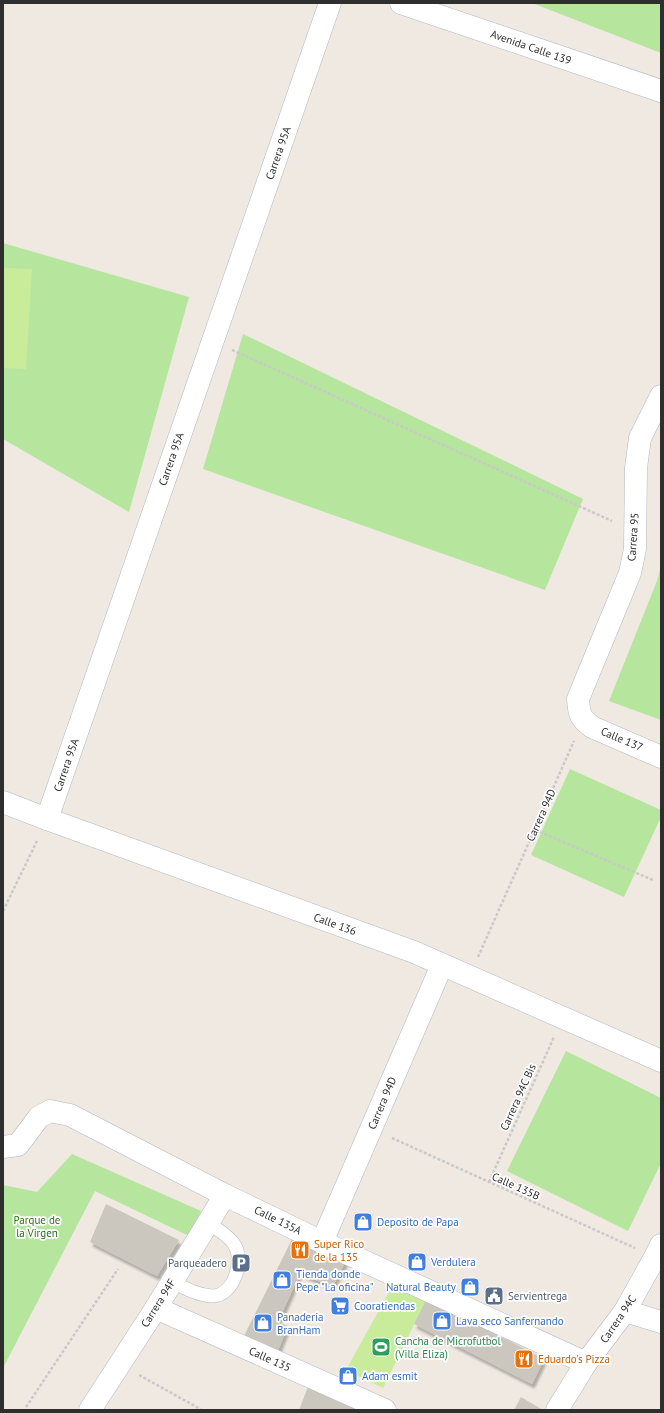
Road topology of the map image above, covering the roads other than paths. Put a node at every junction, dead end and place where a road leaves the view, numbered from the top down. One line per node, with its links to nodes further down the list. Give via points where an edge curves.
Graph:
1 (330, 3): 8 (street, Carrera 95A)
2 (401, 3): 3 (street, Avenida Calle 139)
3 (661, 91)
4 (661, 396): 5 (street, Carrera 95, via 640,438 636,468 635,549 630,573 578,699 579,712)
5 (583, 720): 6 (street, Calle 137, via 592,727)
6 (661, 757)
7 (3, 802): 8 (street, Calle 136)
8 (47, 819): 9 (street, Calle 136)
9 (442, 964): 10 (street, Calle 136); 14 (street, Carrera 94D)
10 (661, 1061)
11 (3, 1147): 12 (street, Calle 135A, via 18,1145 39,1117 50,1111 70,1115)
12 (225, 1194): 13 (street, Carrera 94F); 14 (street, Calle 135A)
13 (208, 1223): 16 (street, Carrera 94F); 16 (lane, via 234,1245 239,1259 236,1277 227,1290 214,1296 193,1293)
14 (322, 1242): 20 (street, Calle 135A)
15 (658, 1251): 18 (street, Carrera 94C)
16 (172, 1281): 17 (street, Carrera 94F)
17 (156, 1308): 21 (street, Carrera 94F); 22 (street, Calle 135)
18 (625, 1311): 19 (street); 20 (street, Carrera 94C)
19 (661, 1322)
20 (586, 1363): 23 (street, Carrera 94C)
21 (90, 1410)
22 (385, 1410)
23 (557, 1410)

